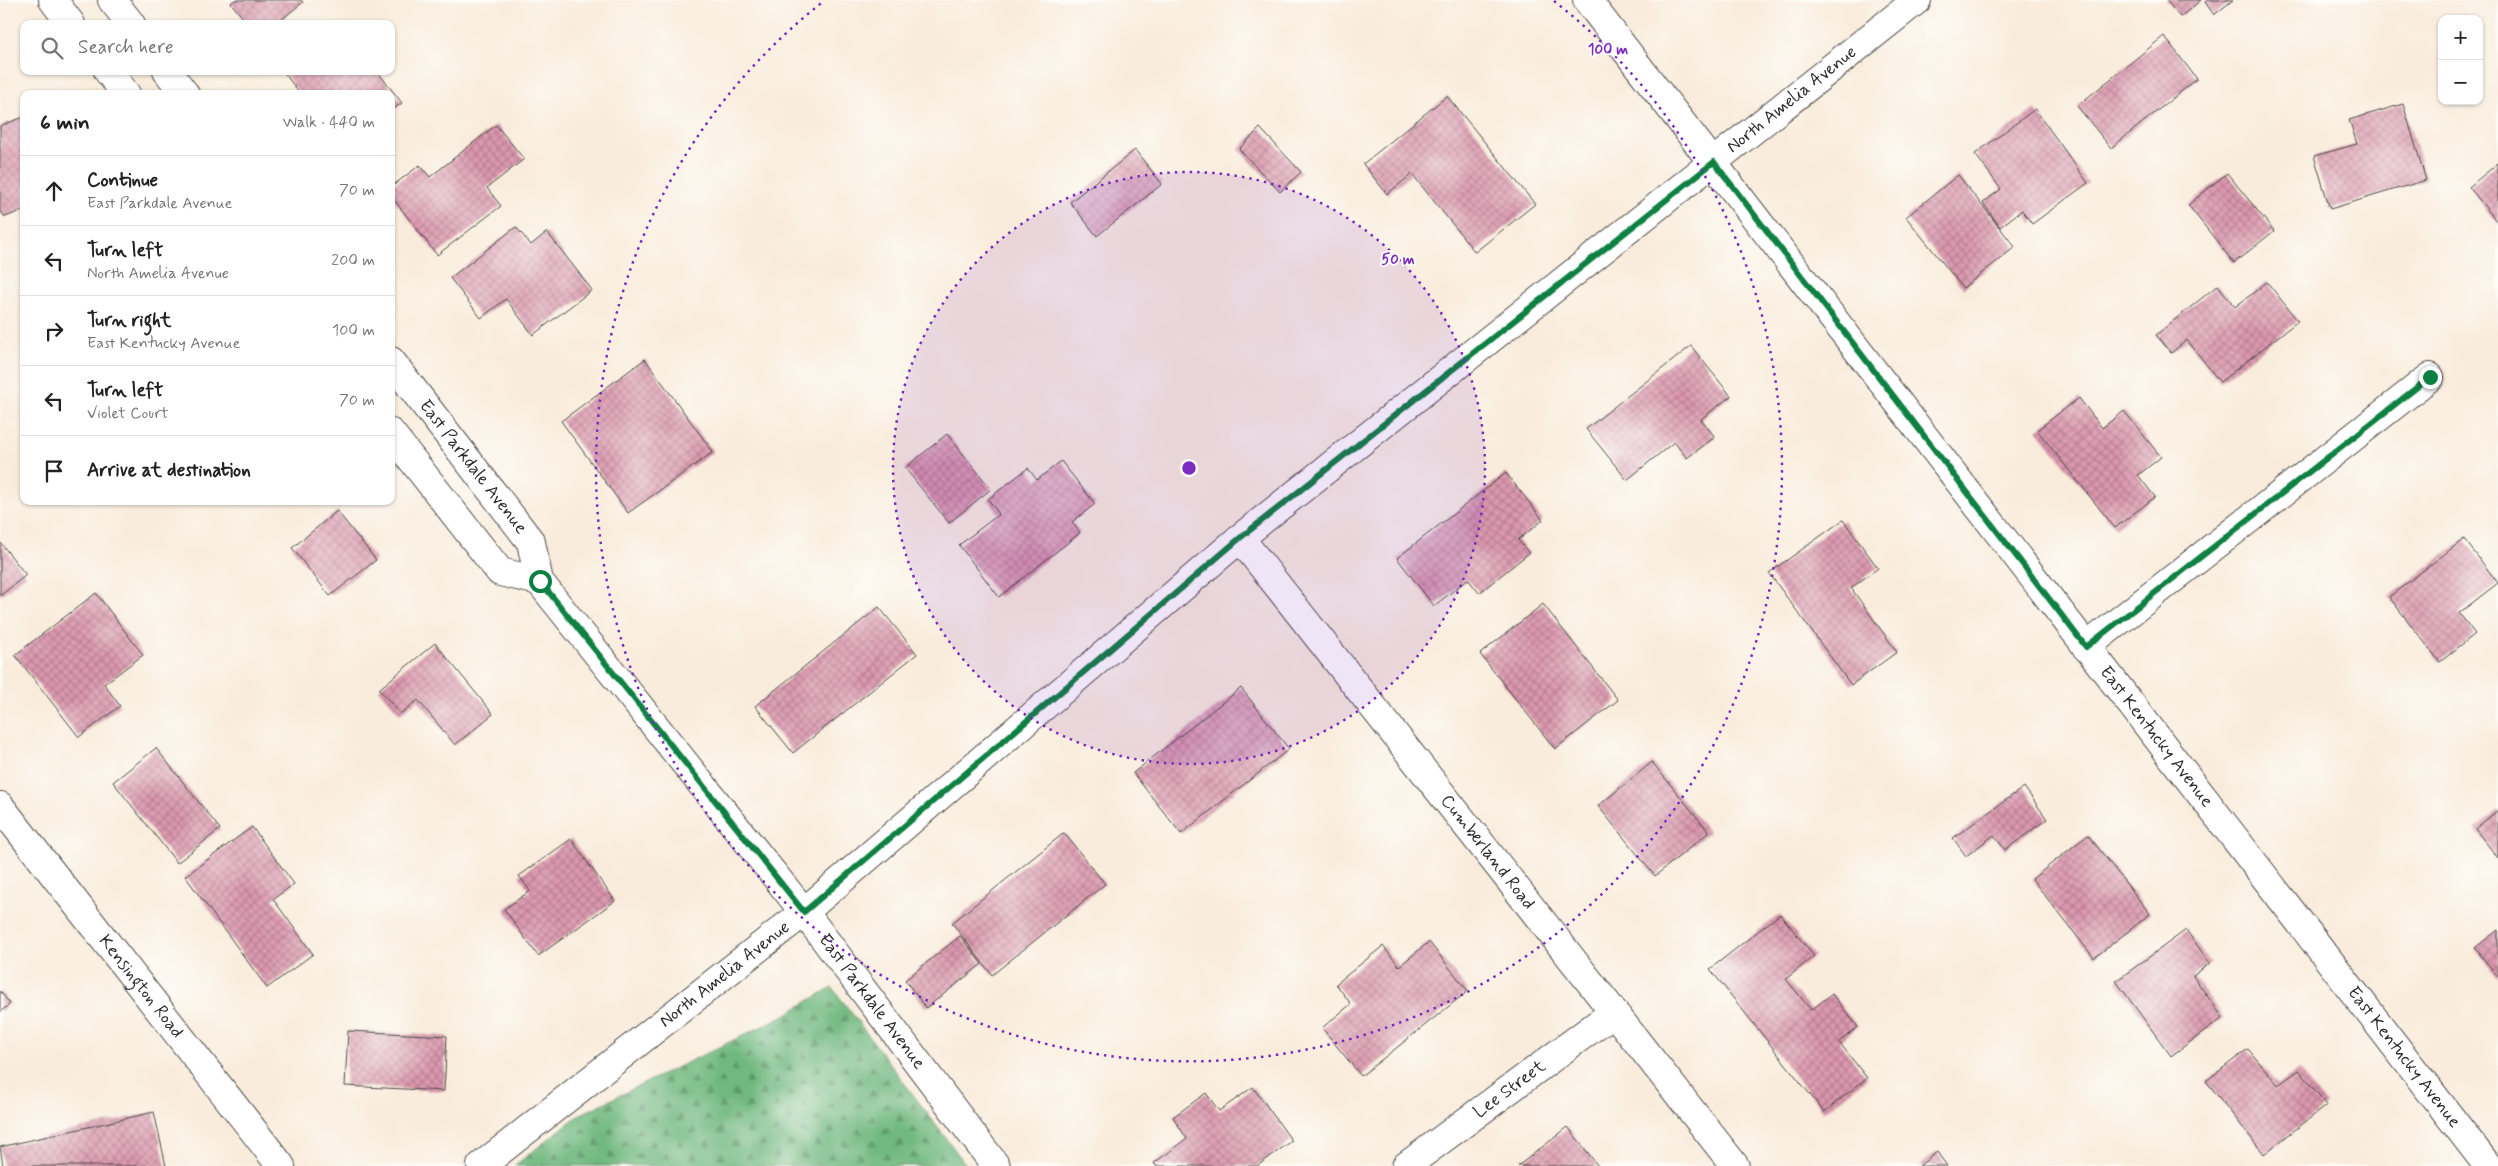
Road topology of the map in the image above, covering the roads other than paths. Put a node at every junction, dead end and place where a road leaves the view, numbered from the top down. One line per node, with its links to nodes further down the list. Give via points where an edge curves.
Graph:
1 (53, 0): 5 (street)
2 (112, 0): 6 (street)
3 (1587, 0): 11 (street, East Kentucky Avenue)
4 (1917, 0): 11 (street, North Amelia Avenue)
5 (68, 20)
6 (128, 20)
7 (111, 75): 9 (street)
8 (170, 75): 10 (street)
9 (123, 90)
10 (182, 90)
11 (1714, 162): 15 (street, North Amelia Avenue); 17 (street, East Kentucky Avenue)
12 (395, 366): 16 (street, East Parkdale Avenue, via 531,542)
13 (2430, 377): 17 (street)
14 (395, 438): 16 (street, via 500,572)
15 (1240, 538): 19 (street, North Amelia Avenue); 20 (street, Cumberland Road)
16 (540, 581): 19 (street, East Parkdale Avenue)
17 (2086, 647): 26 (street, East Kentucky Avenue)
18 (0, 806): 21 (street, Kensington Road)
19 (804, 912): 22 (street, North Amelia Avenue); 23 (street, East Parkdale Avenue)
20 (1614, 1012): 24 (street, Lee Street); 25 (street, Cumberland Road)
21 (281, 1166)
22 (481, 1166)
23 (996, 1166)
24 (1406, 1166)
25 (1735, 1166)
26 (2488, 1166)

